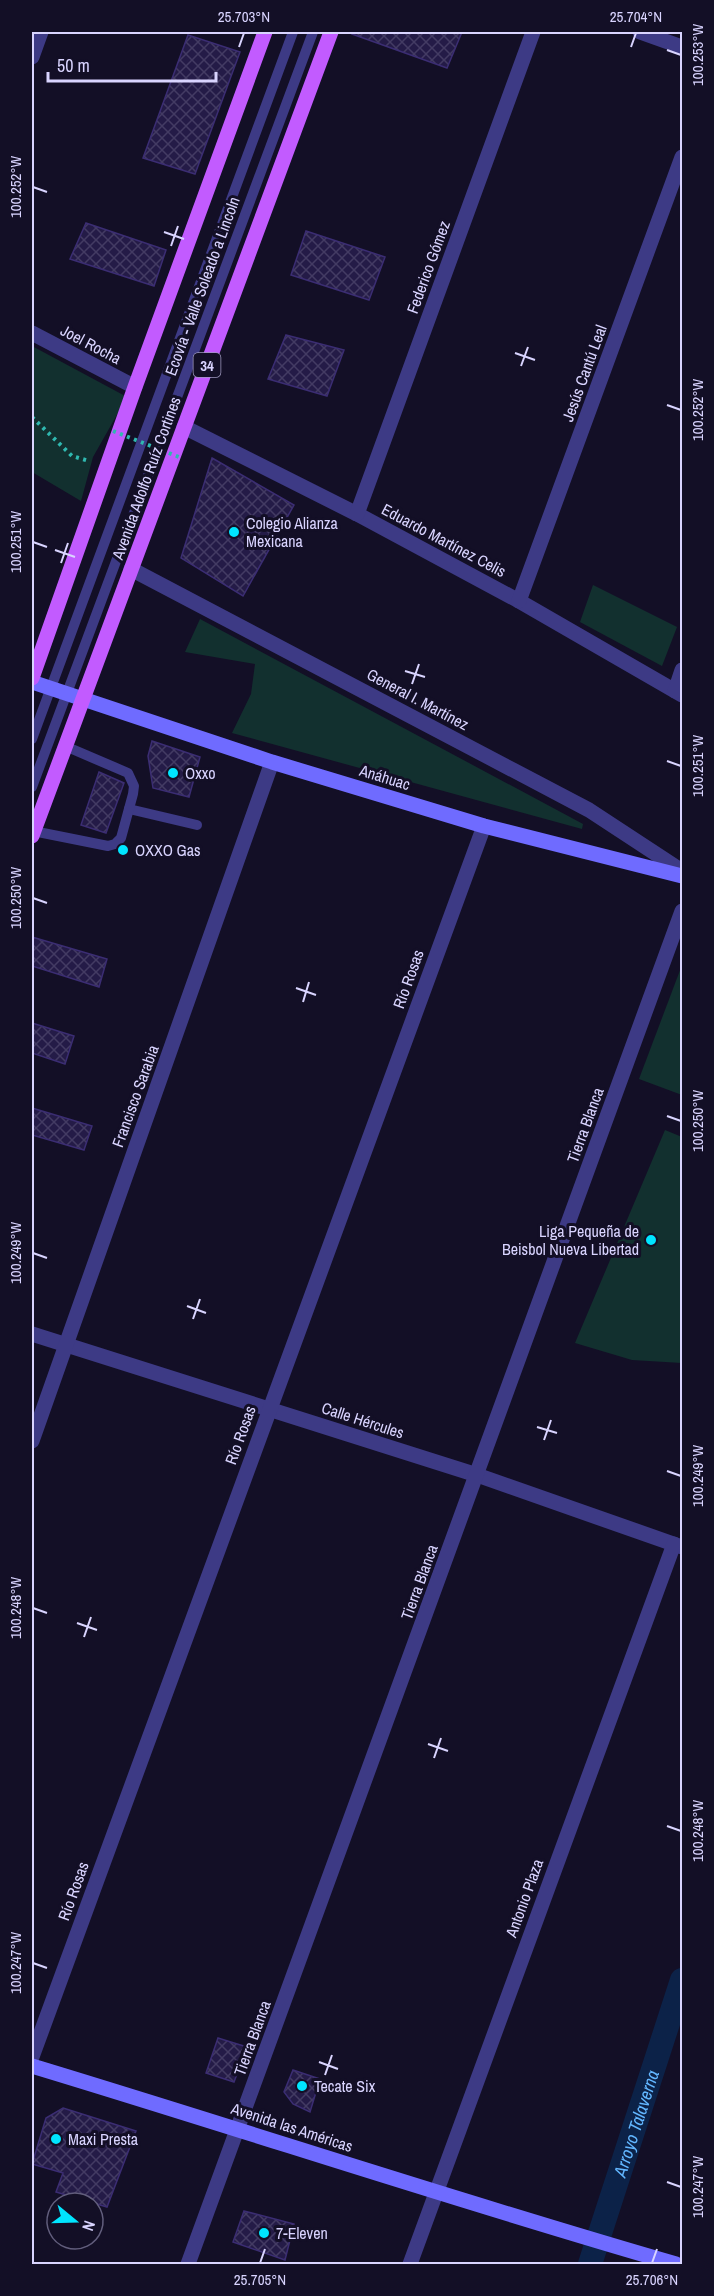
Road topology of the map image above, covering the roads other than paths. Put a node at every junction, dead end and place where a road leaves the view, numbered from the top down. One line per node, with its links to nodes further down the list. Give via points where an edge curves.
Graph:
1 (41, 32): 9 (street)
2 (265, 32): 12 (main road)
3 (293, 32): 19 (lane)
4 (313, 32): 20 (lane, Ecovía - Valle Soleado a Lincoln)
5 (332, 32): 13 (main road, Avenida Adolfo Ruíz Cortines / 34)
6 (533, 32): 14 (street, Federico Gómez)
7 (640, 32): 8 (street)
8 (682, 47)
9 (32, 57)
10 (682, 157): 16 (street, Jesús Cantú Leal)
11 (32, 333): 12 (street, Joel Rocha)
12 (135, 387): 18 (main road)
13 (184, 427): 14 (street, Eduardo Martínez Celis); 15 (main road, Avenida Adolfo Ruíz Cortines / 34)
14 (357, 514): 16 (street, Eduardo Martínez Celis)
15 (131, 569): 22 (main road, Avenida Adolfo Ruíz Cortines / 34); 31 (street, General I. Martínez, via 589,810)
16 (519, 601): 21 (street, Eduardo Martínez Celis)
17 (682, 670): 21 (street)
18 (32, 680): 19 (street, Anáhuac)
19 (50, 687): 20 (street, Anáhuac); 23 (lane)
20 (66, 692): 22 (street, Anáhuac); 26 (lane, Ecovía - Valle Soleado a Lincoln)
21 (679, 693)
22 (82, 698): 24 (main road, Avenida Adolfo Ruíz Cortines / 34); 25 (street, Anáhuac)
23 (32, 739)
24 (65, 746): 27 (lane, via 128,773 134,786); 30 (main road, Avenida Adolfo Ruíz Cortines / 34)
25 (273, 762): 29 (street, Anáhuac); 35 (street, Francisco Sarabia)
26 (32, 787)
27 (129, 808): 28 (lane); 30 (lane, via 121,838 108,846)
28 (196, 825)
29 (484, 826): 32 (street, Anáhuac); 36 (street, Río Rosas)
30 (32, 834)
31 (682, 871)
32 (682, 876)
33 (682, 911): 38 (street, Tierra Blanca)
34 (32, 1334): 35 (street, Calle Hércules)
35 (66, 1345): 36 (street, Calle Hércules); 37 (street, Francisco Sarabia)
36 (268, 1409): 38 (street, Calle Hércules); 40 (street, Río Rosas)
37 (32, 1441)
38 (477, 1475): 39 (street, Calle Hércules); 42 (street, Tierra Blanca)
39 (678, 1546): 43 (street, Antonio Plaza)
40 (32, 2057)
41 (32, 2066): 42 (street, Avenida las Américas)
42 (238, 2128): 43 (street, Avenida las Américas); 44 (street, Tierra Blanca)
43 (435, 2192): 45 (street, Antonio Plaza); 46 (street, Avenida las Américas)
44 (188, 2265)
45 (410, 2265)
46 (676, 2265)

